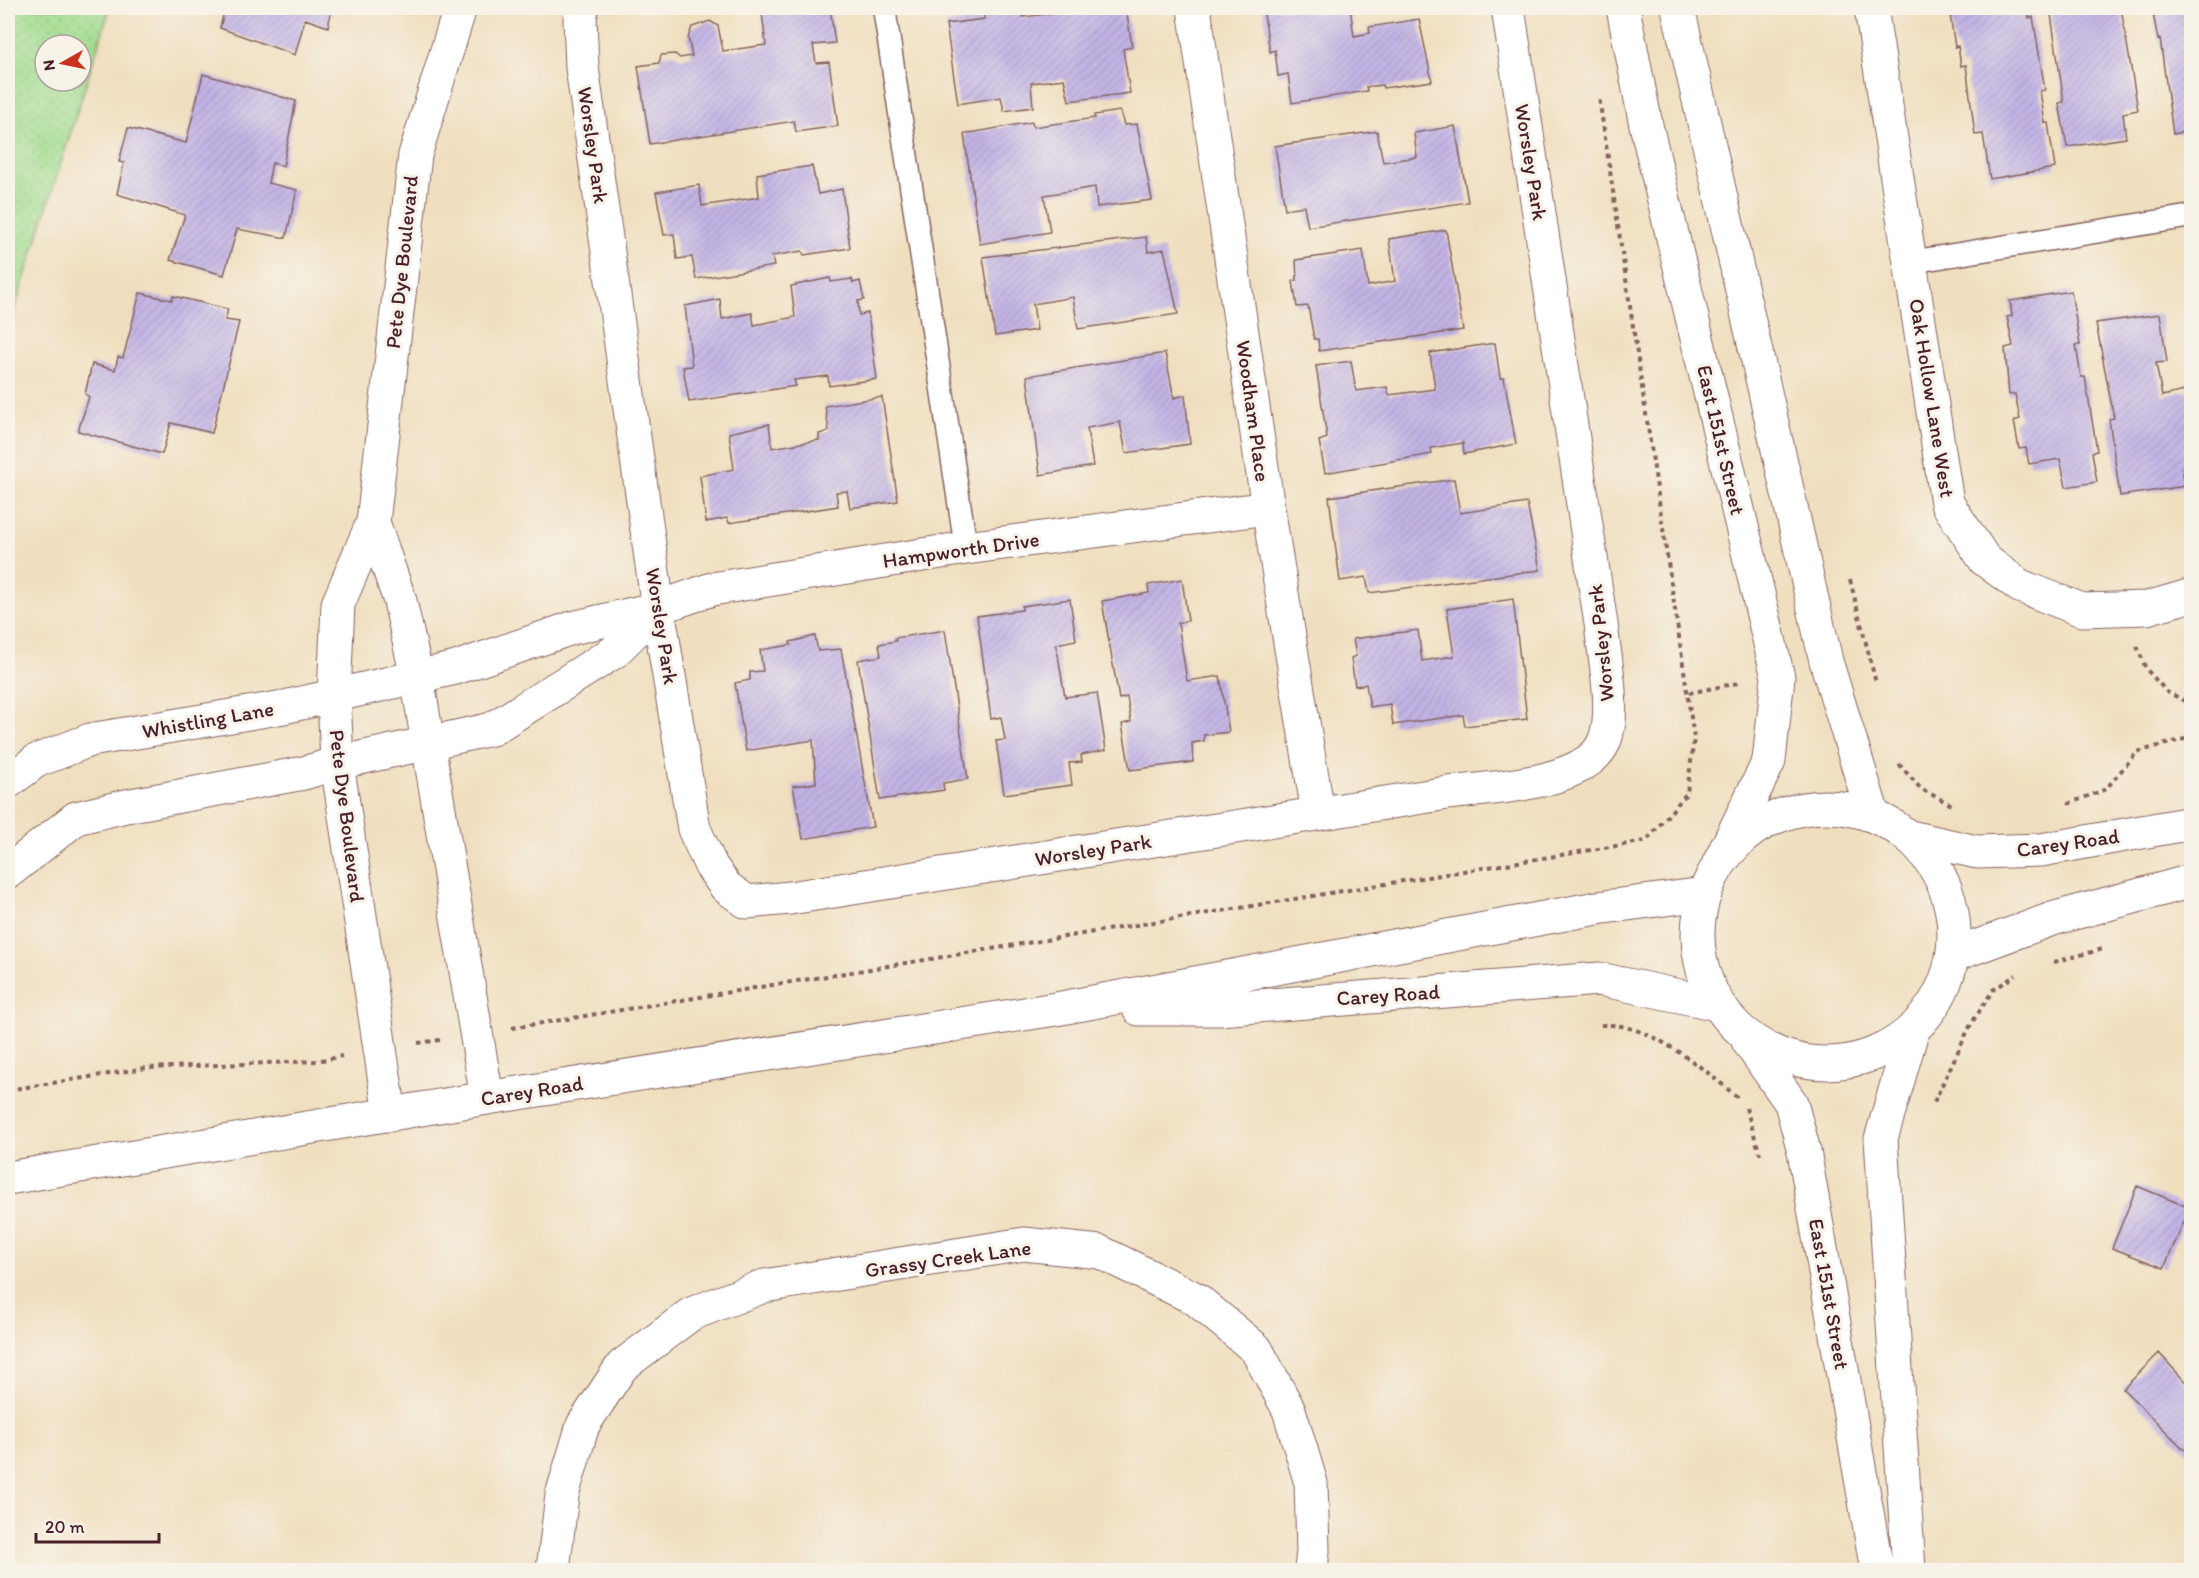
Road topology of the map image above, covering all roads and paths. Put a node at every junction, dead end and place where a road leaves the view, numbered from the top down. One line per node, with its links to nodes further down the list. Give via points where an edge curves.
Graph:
1 (460, 8): 13 (street, Pete Dye Boulevard, via 415,155)
2 (582, 8): 16 (street, Worsley Park, via 582,67)
3 (884, 8): 14 (lane)
4 (1194, 8): 12 (street, Woodham Place)
5 (1508, 8): 32 (street, Worsley Park, via 1601,624 1609,701 1604,743 1579,768 1544,780)
6 (1623, 8): 36 (street, East 151st Street, via 1646,125 1778,677 1769,760)
7 (1677, 8): 33 (street, via 1826,661)
8 (1871, 8): 11 (street, Oak Hollow Lane West)
9 (1598, 90): 22 (path)
10 (2192, 216): 11 (lane)
11 (1910, 262): 17 (street, Oak Hollow Lane West, via 1947,503 1985,560 2020,586 2082,610)
12 (1268, 508): 14 (street, Hampworth Drive); 32 (street, Woodham Place)
13 (373, 522): 19 (street, Pete Dye Boulevard, via 400,601); 23 (street, Pete Dye Boulevard, via 338,604)
14 (966, 548): 16 (street, Hampworth Drive, via 712,589)
15 (2192, 595): 17 (street, Oak Hollow Lane West)
16 (658, 608): 19 (street, Hampworth Drive, via 572,628 456,668); 26 (street, Hampworth Drive, via 614,652 492,729); 32 (street, Worsley Park, via 694,829 726,887 747,902)
17 (2129, 609): 24 (path, via 2146,669 2167,692)
18 (1869, 654): 21 (path)
19 (417, 676): 23 (street, Whistling Lane); 26 (street, Pete Dye Boulevard)
20 (1740, 683): 22 (path)
21 (1876, 685)
22 (1689, 693): 49 (path, via 1694,738 1687,793 1646,841)
23 (334, 695): 28 (street, Pete Dye Boulevard); 29 (street, Whistling Lane, via 90,740 36,761)
24 (2192, 704)
25 (2192, 737): 30 (path, via 2137,752 2106,789)
26 (428, 744): 28 (street, Hampworth Drive); 49 (street, Pete Dye Boulevard)
27 (1894, 759): 31 (path, via 1921,789)
28 (337, 763): 37 (street, via 76,818); 50 (street, Pete Dye Boulevard)
29 (8, 783)
30 (2061, 806)
31 (1959, 808)
32 (1318, 813)
33 (1873, 815): 35 (street); 36 (street, via 1830,806 1787,812 1748,833)
34 (2192, 823): 35 (street, Carey Road, via 2040,850 1977,852)
35 (1910, 837): 41 (street, via 1938,871 1953,912)
36 (1718, 865): 39 (street, East 151st Street)
37 (8, 872)
38 (2192, 882): 41 (street, via 2052,920)
39 (1704, 894): 44 (street, East 151st Street, via 1697,931 1702,970); 45 (street, Carey Road, via 1597,908)
40 (2103, 949): 42 (path)
41 (1954, 955): 47 (street, via 1940,998)
42 (2048, 963)
43 (2025, 969): 53 (path, via 1993,990 1971,1024)
44 (1717, 1004): 45 (street, Carey Road, via 1599,979 1219,1009); 48 (street, East 151st Street)
45 (1056, 1010): 52 (street, Carey Road)
46 (1601, 1024): 55 (path, via 1629,1028 1652,1037 1717,1079 1745,1105)
47 (1912, 1032): 48 (street, via 1881,1053 1845,1063 1809,1064 1773,1053); 60 (street, via 1881,1139)
48 (1742, 1033): 59 (street, East 151st Street, via 1791,1103 1804,1151)
49 (478, 1035): 50 (path); 52 (street, Pete Dye Boulevard)
50 (379, 1049): 51 (path, via 317,1061 146,1068); 54 (street, Pete Dye Boulevard)
51 (8, 1090)
52 (487, 1098): 54 (street, Carey Road)
53 (1930, 1109)
54 (390, 1115): 56 (street, Carey Road)
55 (1760, 1154)
56 (8, 1178)
57 (554, 1570): 58 (street, Grassy Creek Lane, via 562,1495 583,1425 622,1366 691,1314 764,1286 1024,1244 1100,1252 1196,1299 1256,1349 1289,1410 1311,1483)
58 (1311, 1570)
59 (1877, 1570)
60 (1909, 1570)

